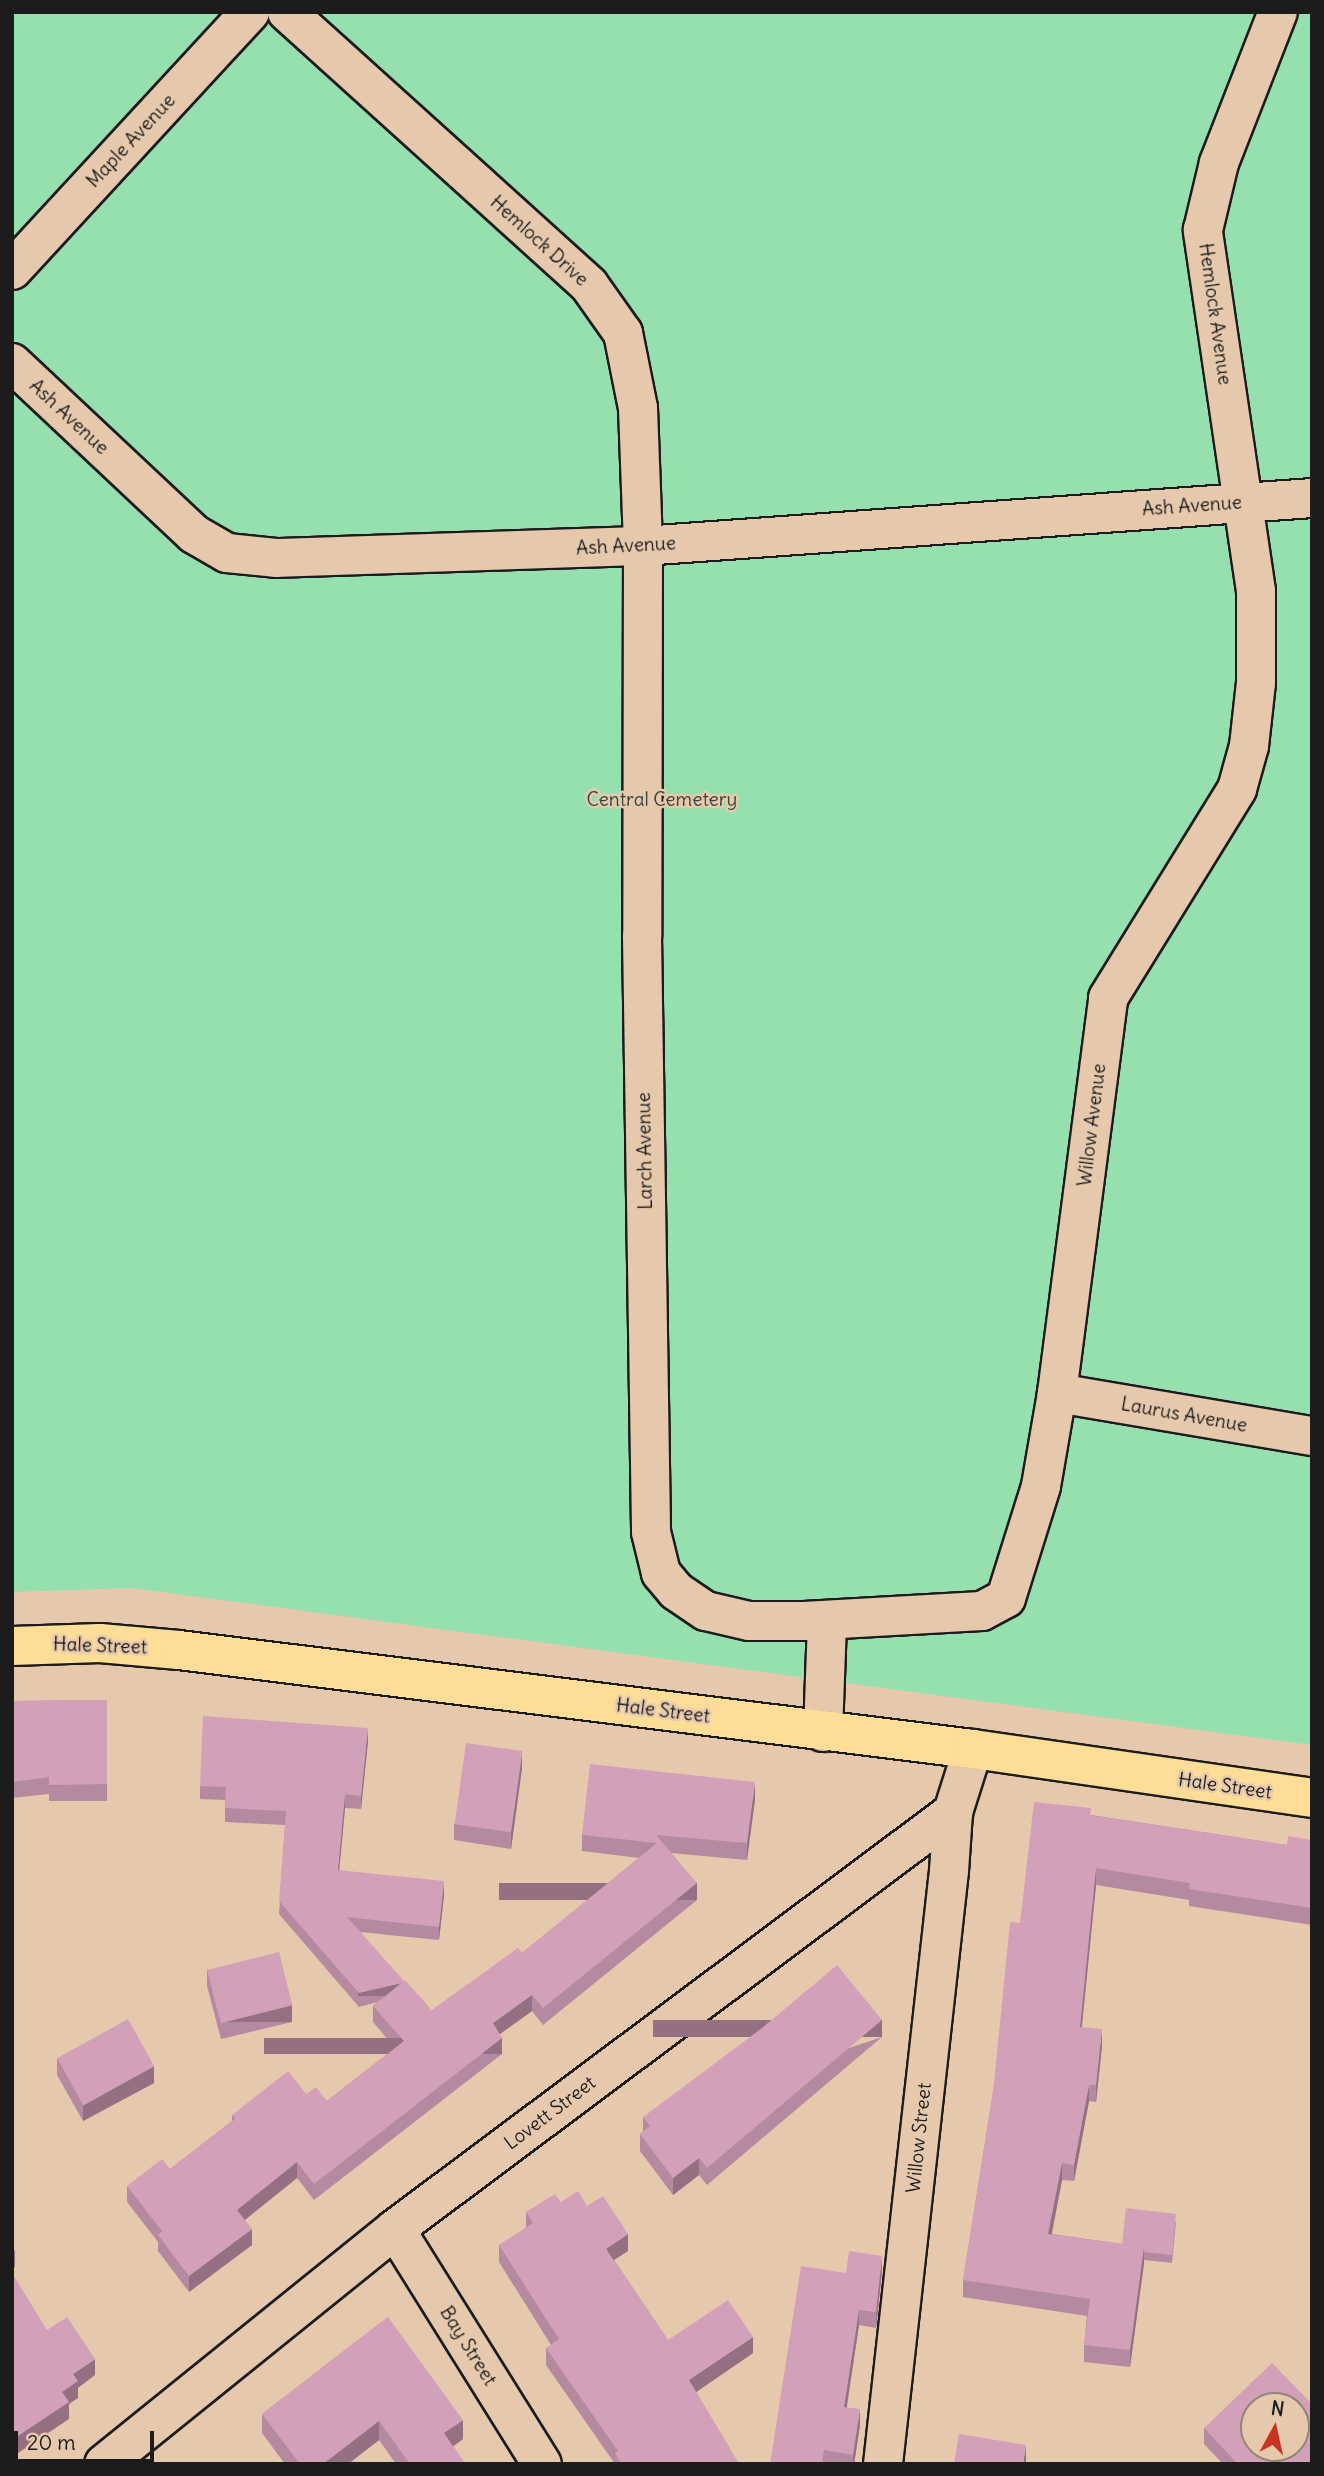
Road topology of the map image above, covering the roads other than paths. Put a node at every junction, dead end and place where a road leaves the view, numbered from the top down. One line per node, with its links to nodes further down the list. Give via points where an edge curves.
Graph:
1 (250, 12): 4 (street, Maple Avenue)
2 (287, 12): 8 (street, Hemlock Drive, via 589,285 611,311 623,333 638,408)
3 (1278, 12): 7 (street, Hemlock Avenue, via 1219,163 1203,230)
4 (12, 270)
5 (12, 363): 8 (street, Ash Avenue, via 194,534 227,553 276,558)
6 (1312, 498): 7 (street, Ash Avenue)
7 (1241, 502): 8 (street, Ash Avenue); 9 (street, Willow Avenue, via 1256,591 1256,683 1249,746 1237,789 1108,998)
8 (643, 546): 11 (street, Larch Avenue, via 642,925 651,1532 661,1573 676,1591 706,1611 749,1621)
9 (1057, 1393): 10 (street, Laurus Avenue); 11 (street, Willow Avenue, via 1041,1486 1006,1598 982,1611)
10 (1312, 1436)
11 (827, 1621): 13 (street)
12 (12, 1646): 13 (main road, Hale Street, via 100,1643 179,1650)
13 (823, 1731): 14 (main road, Hale Street)
14 (972, 1749): 15 (main road, Hale Street); 16 (street)
15 (1312, 1798)
16 (953, 1812): 17 (street, Lovett Street); 20 (street, Willow Street)
17 (395, 2229): 18 (street, Lovett Street); 19 (street, Bay Street)
18 (104, 2464)
19 (542, 2464)
20 (883, 2464)

